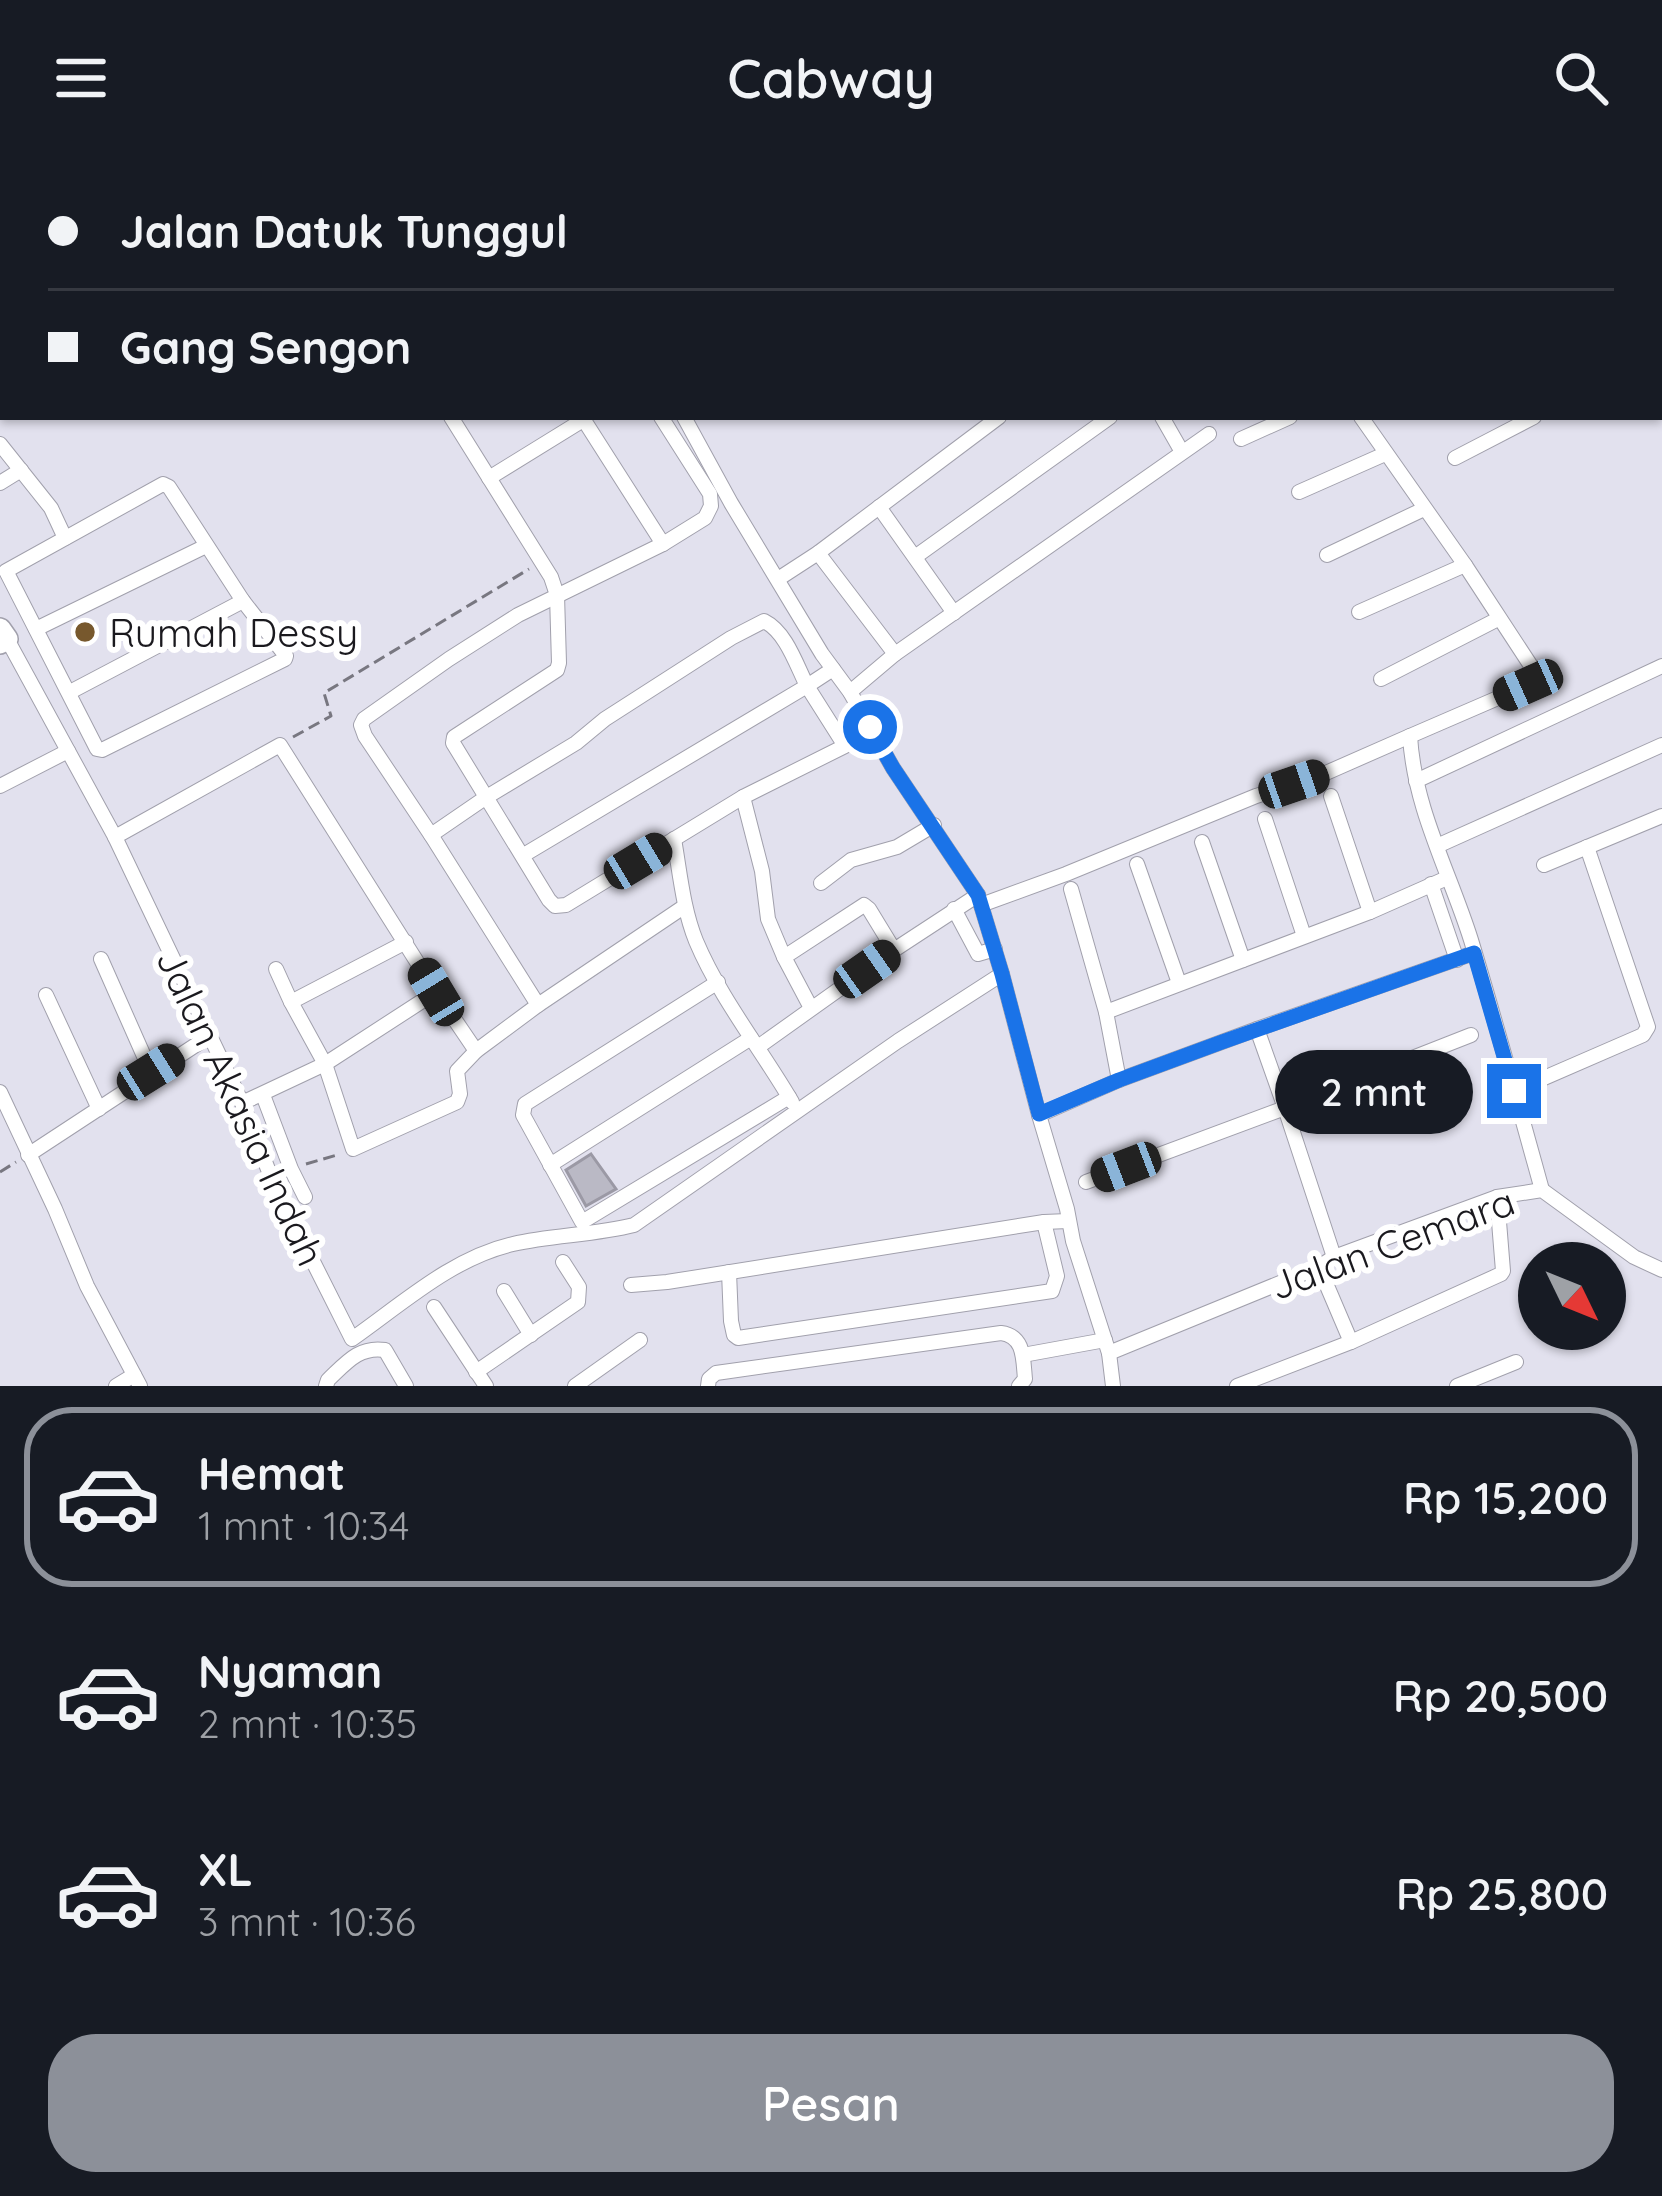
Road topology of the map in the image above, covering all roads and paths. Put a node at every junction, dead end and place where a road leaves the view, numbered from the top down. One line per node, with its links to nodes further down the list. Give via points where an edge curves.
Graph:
1 (458, 420): 19 (street)
2 (579, 420): 19 (street)
3 (583, 420): 25 (street)
4 (663, 420): 25 (street, via 711,506)
5 (687, 420): 33 (street)
6 (995, 420): 22 (street)
7 (1107, 420): 29 (street)
8 (1164, 420): 15 (street)
9 (1284, 420): 13 (street)
10 (1362, 420): 16 (street)
11 (1528, 420): 17 (street)
12 (1209, 434): 15 (street)
13 (1241, 440)
14 (0, 444): 18 (street)
15 (1182, 452): 37 (street)
16 (1385, 454): 21 (street); 23 (street)
17 (1455, 458)
18 (21, 470): 20 (street); 24 (street)
19 (489, 478): 30 (street)
20 (0, 483)
21 (1300, 491)
22 (879, 507): 27 (street); 29 (street)
23 (1424, 509): 28 (street); 31 (street)
24 (65, 538): 26 (street, via 163,484); 32 (street)
25 (663, 544): 34 (street)
26 (206, 546): 35 (street); 39 (street)
27 (818, 553): 33 (street); 41 (street)
28 (1327, 555)
29 (915, 557): 37 (street)
30 (541, 561): 34 (street); 49 (path, via 324,693 332,716)
31 (1465, 565): 36 (street); 38 (street)
32 (3, 573): 39 (street)
33 (778, 580): 43 (street)
34 (557, 595): 55 (street, via 556,670 454,736); 60 (street, via 364,719 365,736)
35 (243, 601): 46 (street); 46 (street, via 285,659 102,750)
36 (1359, 612)
37 (954, 613): 41 (street)
38 (1498, 619): 44 (street); 48 (street, via 1534,677)
39 (36, 629): 46 (street)
40 (2, 637): 51 (street, Jalan Akasia Indah)
41 (895, 654): 47 (street)
42 (1662, 666): 52 (street)
43 (833, 669): 45 (street); 47 (street)
44 (1381, 680)
45 (808, 686): 55 (street, via 779,631 764,621); 56 (street, via 844,746); 66 (street)
46 (70, 692)
47 (850, 692): 59 (street)
48 (1410, 744): 52 (street); 72 (street)
49 (280, 745): 61 (street); 77 (street)
50 (1662, 745): 64 (street)
51 (68, 751): 53 (street); 61 (street, Jalan Akasia Indah)
52 (1416, 781): 64 (street)
53 (0, 786)
54 (1330, 796): 75 (street)
55 (485, 797): 60 (street); 66 (street)
56 (743, 797): 62 (street); 81 (street, via 768,919)
57 (1662, 816): 65 (street)
58 (1265, 819): 76 (street)
59 (934, 825): 70 (street, via 897,847 850,860); 72 (street)
60 (431, 835): 92 (street)
61 (115, 837): 96 (street, Jalan Akasia Indah)
62 (674, 839): 66 (street, via 566,905 549,900); 73 (street)
63 (1202, 842): 83 (street)
64 (1437, 846): 69 (street)
65 (1587, 847): 68 (street); 103 (street, via 1648,1027)
66 (522, 856)
67 (1137, 864): 88 (street)
68 (1544, 865)
69 (1439, 881): 75 (street); 80 (street); 84 (street)
70 (821, 883)
71 (1071, 890): 94 (street)
72 (979, 900): 74 (street); 79 (street)
73 (685, 906): 87 (street); 92 (street)
74 (954, 909): 78 (street); 79 (street, via 978,954)
75 (1370, 912): 76 (street)
76 (1304, 936): 83 (street)
77 (406, 942): 89 (street); 91 (street)
78 (894, 950): 81 (street, via 864,905); 93 (street)
79 (995, 950): 86 (street)
80 (1474, 953): 84 (street); 103 (street)
81 (784, 957): 93 (street)
82 (101, 959): 101 (street)
83 (1243, 960): 88 (street)
84 (1456, 960): 95 (street)
85 (276, 970): 91 (street)
86 (1002, 974): 110 (street); 111 (street)
87 (718, 982): 98 (street); 114 (street, via 529,1100 524,1115)
88 (1179, 983): 94 (street)
89 (436, 992): 99 (street); 100 (street)
90 (46, 995): 109 (street)
91 (291, 1003): 100 (street)
92 (538, 1005): 99 (street)
93 (812, 1008): 98 (street)
94 (1106, 1012): 102 (street)
95 (1257, 1029): 102 (street); 108 (street)
96 (211, 1035): 101 (street); 107 (street, Jalan Akasia Indah)
97 (1471, 1035): 108 (street)
98 (755, 1042): 106 (street); 114 (street)
99 (476, 1051): 112 (street, via 457,1071 457,1102)
100 (325, 1064): 105 (street); 112 (street)
101 (151, 1072): 109 (street)
102 (1119, 1080): 111 (street)
103 (1514, 1091): 118 (street)
104 (0, 1092): 113 (street)
105 (263, 1095): 107 (street); 115 (street)
106 (789, 1096): 110 (street); 114 (street, via 582,1222)
107 (242, 1102): 134 (street, Jalan Akasia Indah)
108 (1285, 1108): 117 (street); 123 (street)
109 (99, 1109): 113 (street)
110 (797, 1112): 134 (street, via 634,1225 513,1244 457,1265)
111 (1039, 1114): 121 (street)
112 (353, 1150): 115 (path)
113 (28, 1155): 116 (path); 139 (street)
114 (550, 1165)
115 (291, 1169): 119 (street)
116 (0, 1172)
117 (1086, 1182)
118 (1542, 1190): 120 (street, Jalan Cemara); 126 (street, Jalan Cemara)
119 (305, 1197)
120 (1497, 1197): 123 (street, Jalan Cemara); 133 (street, via 1501,1274)
121 (1068, 1221): 122 (street); 135 (street)
122 (1044, 1222): 127 (street); 127 (street, via 1057,1276 1052,1291 738,1338)
123 (1334, 1257): 125 (street, Jalan Cemara)
124 (563, 1262): 131 (street, via 580,1298)
125 (1319, 1267): 133 (street); 135 (street, Jalan Cemara)
126 (1662, 1270)
127 (729, 1272): 128 (street)
128 (632, 1285)
129 (504, 1292): 131 (street)
130 (434, 1307): 138 (street)
131 (531, 1335): 138 (street)
132 (640, 1340): 144 (street)
133 (1352, 1342): 148 (street)
134 (355, 1346): 141 (street); 142 (street, via 385,1350)
135 (1107, 1347): 136 (street, Jalan Cemara); 147 (street)
136 (1023, 1355): 145 (street, via 1001,1333 716,1373); 146 (street)
137 (1516, 1362): 149 (street)
138 (476, 1372): 143 (street)
139 (137, 1381): 140 (street)
140 (116, 1386)
141 (326, 1386)
142 (406, 1386)
143 (486, 1386)
144 (575, 1386)
145 (708, 1386)
146 (1019, 1386)
147 (1113, 1386)
148 (1237, 1386)
149 (1457, 1386)

